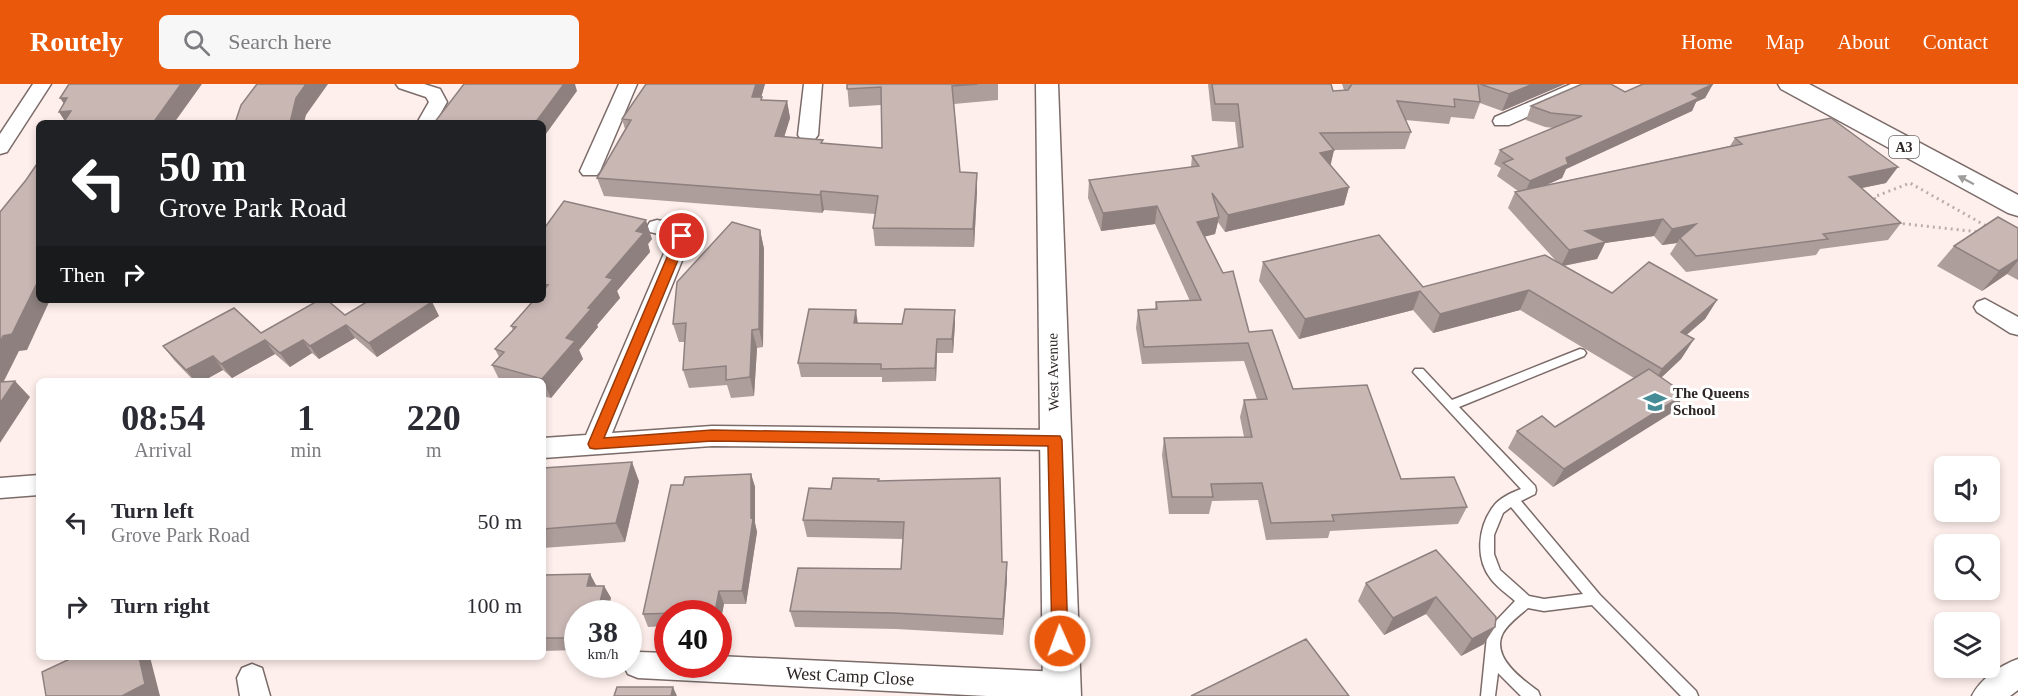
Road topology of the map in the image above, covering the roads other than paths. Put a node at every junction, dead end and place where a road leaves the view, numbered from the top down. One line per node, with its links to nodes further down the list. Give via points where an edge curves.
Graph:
1 (42, 84): 12 (street)
2 (405, 84): 9 (street, via 434,93 438,102)
3 (628, 84): 13 (street)
4 (813, 84): 11 (street)
5 (1047, 84): 22 (street, West Avenue)
6 (1586, 84): 10 (street)
7 (1790, 84): 15 (main road, A3, one-way to 7)
8 (1817, 84): 14 (main road, A3)
9 (428, 120)
10 (1502, 121)
11 (808, 135)
12 (0, 148)
13 (590, 171)
14 (2018, 184)
15 (2018, 207)
16 (657, 227): 23 (street, via 676,230 682,236)
17 (1985, 307): 18 (street)
18 (2018, 327)
19 (1580, 353): 21 (lane)
20 (1419, 372): 21 (lane)
21 (1451, 405): 27 (lane, via 1530,490)
22 (1055, 440): 23 (street, via 712,436); 33 (street, West Avenue)
23 (595, 444): 24 (street)
24 (546, 448)
25 (36, 485): 26 (street)
26 (0, 488)
27 (1512, 499): 28 (lane); 29 (lane, via 1498,510 1487,535 1486,554 1495,574)
28 (1595, 599): 29 (lane, via 1544,605); 36 (lane)
29 (1525, 601): 30 (lane, via 1494,636)
30 (1494, 648): 34 (lane); 35 (lane, via 1501,667)
31 (642, 665): 33 (street, West Camp Close)
32 (2018, 672): 37 (street)
33 (1062, 691)
34 (1488, 696)
35 (1533, 696)
36 (1691, 696)
37 (1987, 696)

